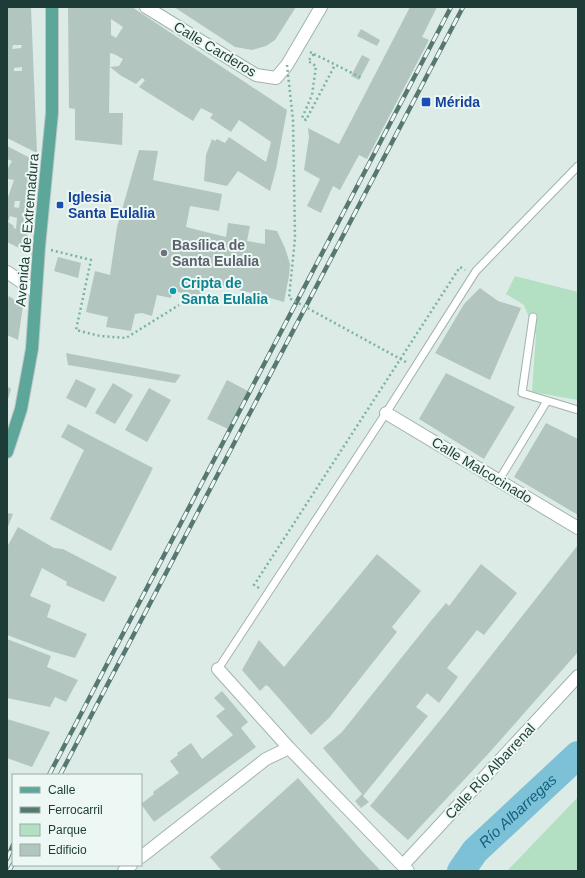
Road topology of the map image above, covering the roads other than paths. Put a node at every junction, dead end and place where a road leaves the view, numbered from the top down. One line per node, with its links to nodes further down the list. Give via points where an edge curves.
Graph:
1 (52, 7): 6 (main road, Avenida de Extremadura, via 52,113)
2 (146, 7): 3 (street, Calle Carderos, via 256,75 276,78 287,65)
3 (321, 7)
4 (578, 166): 10 (lane, via 476,271)
5 (7, 272): 6 (street)
6 (36, 292): 11 (main road, Avenida de Extremadura, via 31,356 22,409)
7 (533, 317): 8 (lane, via 522,393)
8 (546, 400): 9 (lane); 12 (lane)
9 (578, 410)
10 (386, 413): 12 (street, Calle Malcocinado); 14 (lane)
11 (7, 450)
12 (499, 480): 13 (street, Calle Malcocinado)
13 (578, 528)
14 (218, 669): 16 (street)
15 (578, 676): 18 (street, Calle Río Albarrenal)
16 (289, 748): 17 (street, via 266,759); 18 (street)
17 (142, 856)
18 (406, 868)

